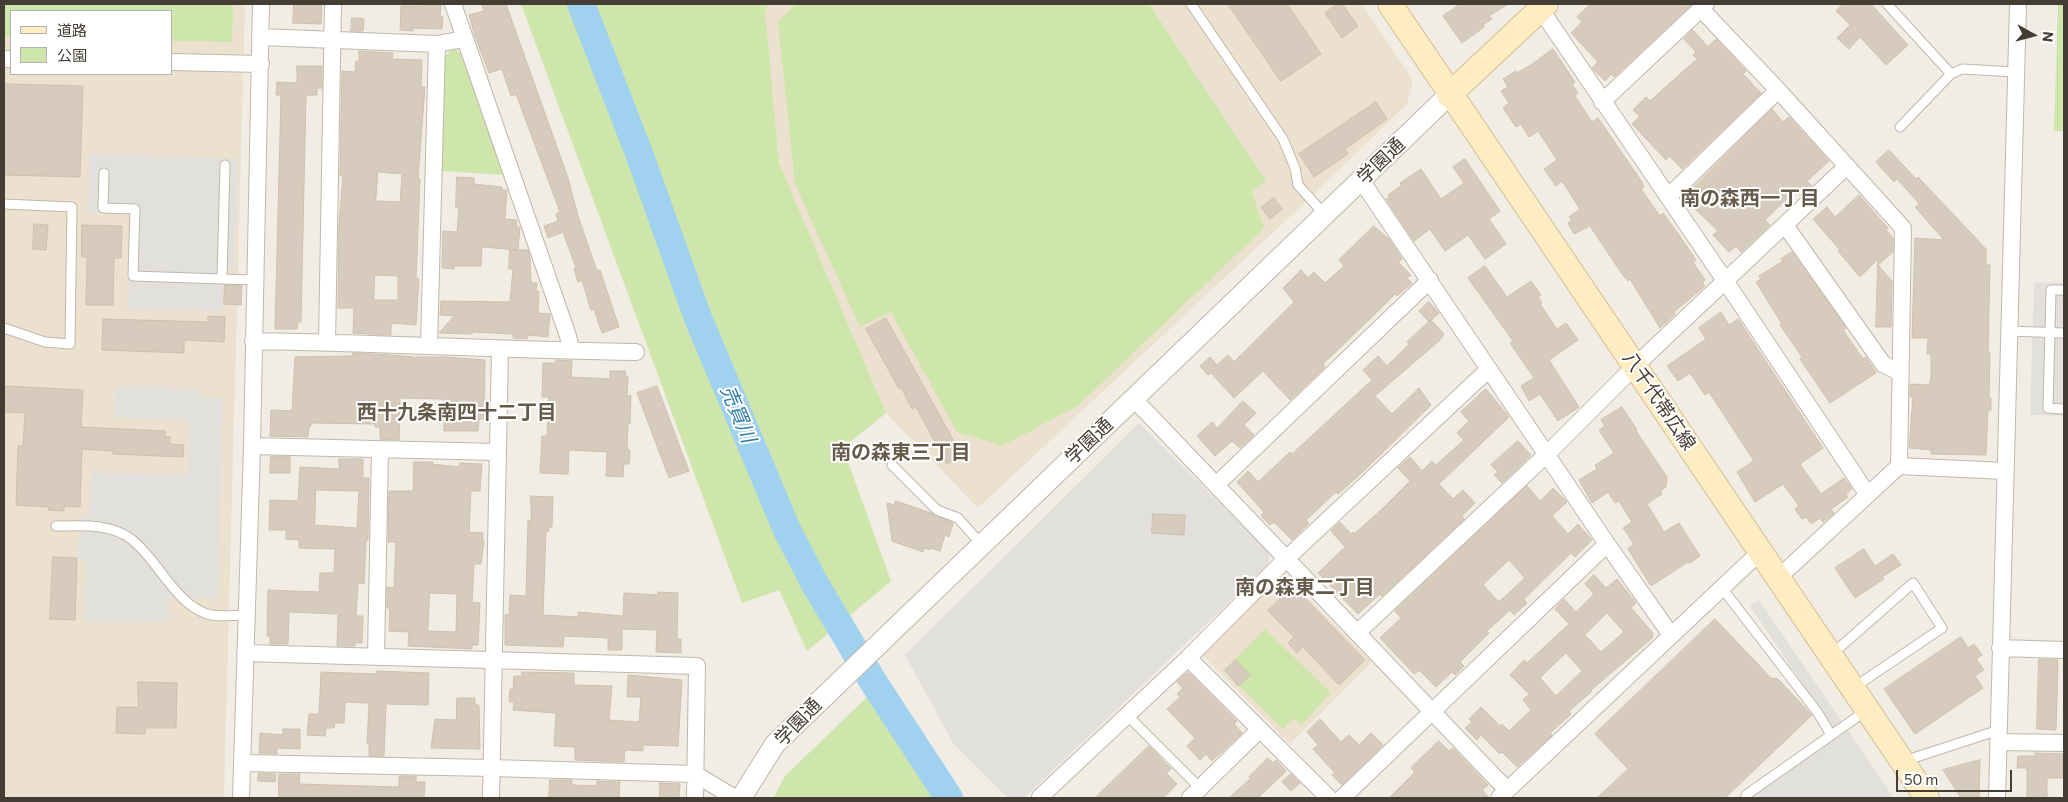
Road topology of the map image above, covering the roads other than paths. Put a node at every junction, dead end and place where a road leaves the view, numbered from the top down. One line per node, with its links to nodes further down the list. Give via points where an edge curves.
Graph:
1 (261, 4): 10 (street)
2 (334, 4): 12 (street)
3 (452, 4): 11 (street)
4 (1191, 4): 28 (lane, via 1283,139 1298,185)
5 (1390, 4): 19 (main road, 八千代帯広線)
6 (1887, 4): 17 (lane)
7 (2018, 4): 16 (street)
8 (1541, 6): 19 (main road); 20 (street)
9 (1703, 6): 18 (street); 20 (street)
10 (260, 37): 12 (street); 15 (street)
11 (464, 39): 13 (street); 43 (street, via 568,336)
12 (333, 40): 13 (street); 40 (street)
13 (437, 44): 41 (street)
14 (172, 62): 15 (street)
15 (261, 64): 31 (street)
16 (2016, 72): 17 (lane, via 1962,69); 36 (street)
17 (1951, 74): 21 (lane)
18 (1778, 90): 23 (street); 26 (street)
19 (1450, 94): 25 (street, 学園通); 45 (main road, 八千代帯広線)
20 (1602, 102): 26 (street)
21 (1900, 127)
22 (225, 165): 30 (lane)
23 (1847, 166): 29 (street); 47 (street, via 1903,228)
24 (104, 173): 30 (lane, via 103,208 135,209 133,276)
25 (1361, 180): 28 (street, 学園通); 32 (street)
26 (1668, 197): 33 (street)
27 (4, 204): 35 (lane, via 72,207 70,344 45,342)
28 (1325, 215): 48 (street, 学園通)
29 (1785, 226): 33 (street); 47 (street, via 1883,364)
30 (222, 279): 31 (lane)
31 (255, 280): 39 (street)
32 (1430, 280): 46 (street); 57 (street)
33 (1726, 282): 45 (street); 58 (street)
34 (2064, 290): 37 (lane, via 2051,290)
35 (4, 328)
36 (2009, 331): 37 (lane); 56 (street)
37 (2050, 333): 38 (lane); 49 (lane, via 2048,408)
38 (2064, 333)
39 (253, 341): 40 (street); 50 (street)
40 (327, 342): 41 (street)
41 (429, 345): 42 (street)
42 (500, 349): 43 (street); 52 (street)
43 (570, 351): 44 (street)
44 (636, 352)
45 (1636, 366): 53 (street); 62 (main road, 八千代帯広線)
46 (1489, 368): 53 (street); 63 (street)
47 (1902, 373): 55 (street)
48 (1133, 398): 57 (street); 60 (street, 学園通)
49 (2064, 409)
50 (252, 446): 51 (street); 66 (street)
51 (380, 449): 52 (street); 73 (street)
52 (497, 452): 75 (street)
53 (1547, 454): 61 (street); 67 (street)
54 (892, 465): 60 (lane, via 937,510 958,518)
55 (1899, 466): 56 (street); 58 (street)
56 (2005, 471): 69 (street)
57 (1216, 485): 63 (street)
58 (1868, 495): 64 (street)
59 (56, 526): 66 (lane, via 104,528 130,538 170,585 200,611 212,615)
60 (981, 544): 94 (street, 学園通, via 775,744)
61 (1607, 544): 68 (street); 78 (street)
62 (1761, 551): 64 (main road, 八千代帯広線); 65 (street)
63 (1288, 558): 67 (street); 74 (street)
64 (1778, 578): 72 (main road, 八千代帯広線)
65 (1722, 588): 68 (street); 81 (lane, via 1818,713)
66 (246, 615): 71 (street)
67 (1358, 633): 78 (street)
68 (1671, 635): 89 (street)
69 (2000, 648): 70 (street); 82 (street)
70 (2064, 650)
71 (245, 653): 73 (street); 85 (street)
72 (1830, 655): 76 (main road, 八千代帯広線); 76 (lane, via 1913,583 1942,628)
73 (376, 656): 75 (street)
74 (1188, 658): 79 (street); 80 (street)
75 (494, 660): 86 (street); 87 (street, via 697,666)
76 (1852, 688): 77 (main road, 八千代帯広線)
77 (1867, 709): 81 (lane); 84 (main road, 八千代帯広線)
78 (1432, 710): 89 (street); 97 (street)
79 (1127, 715): 88 (lane); 95 (street, via 1040,796)
80 (1260, 729): 88 (street); 96 (street)
81 (1831, 735): 98 (lane)
82 (1998, 736): 83 (street); 84 (lane); 100 (street)
83 (2064, 742)
84 (1902, 761): 99 (main road, 八千代帯広線)
85 (242, 764): 86 (street); 90 (street)
86 (492, 768): 87 (street); 91 (street)
87 (695, 774): 92 (street); 93 (street)
88 (1195, 793)
89 (1503, 794)
90 (241, 798)
91 (491, 798)
92 (695, 798)
93 (736, 798)
94 (741, 798)
95 (1042, 798)
96 (1329, 798)
97 (1342, 798)
98 (1746, 798)
99 (1927, 798)
100 (1997, 798)

